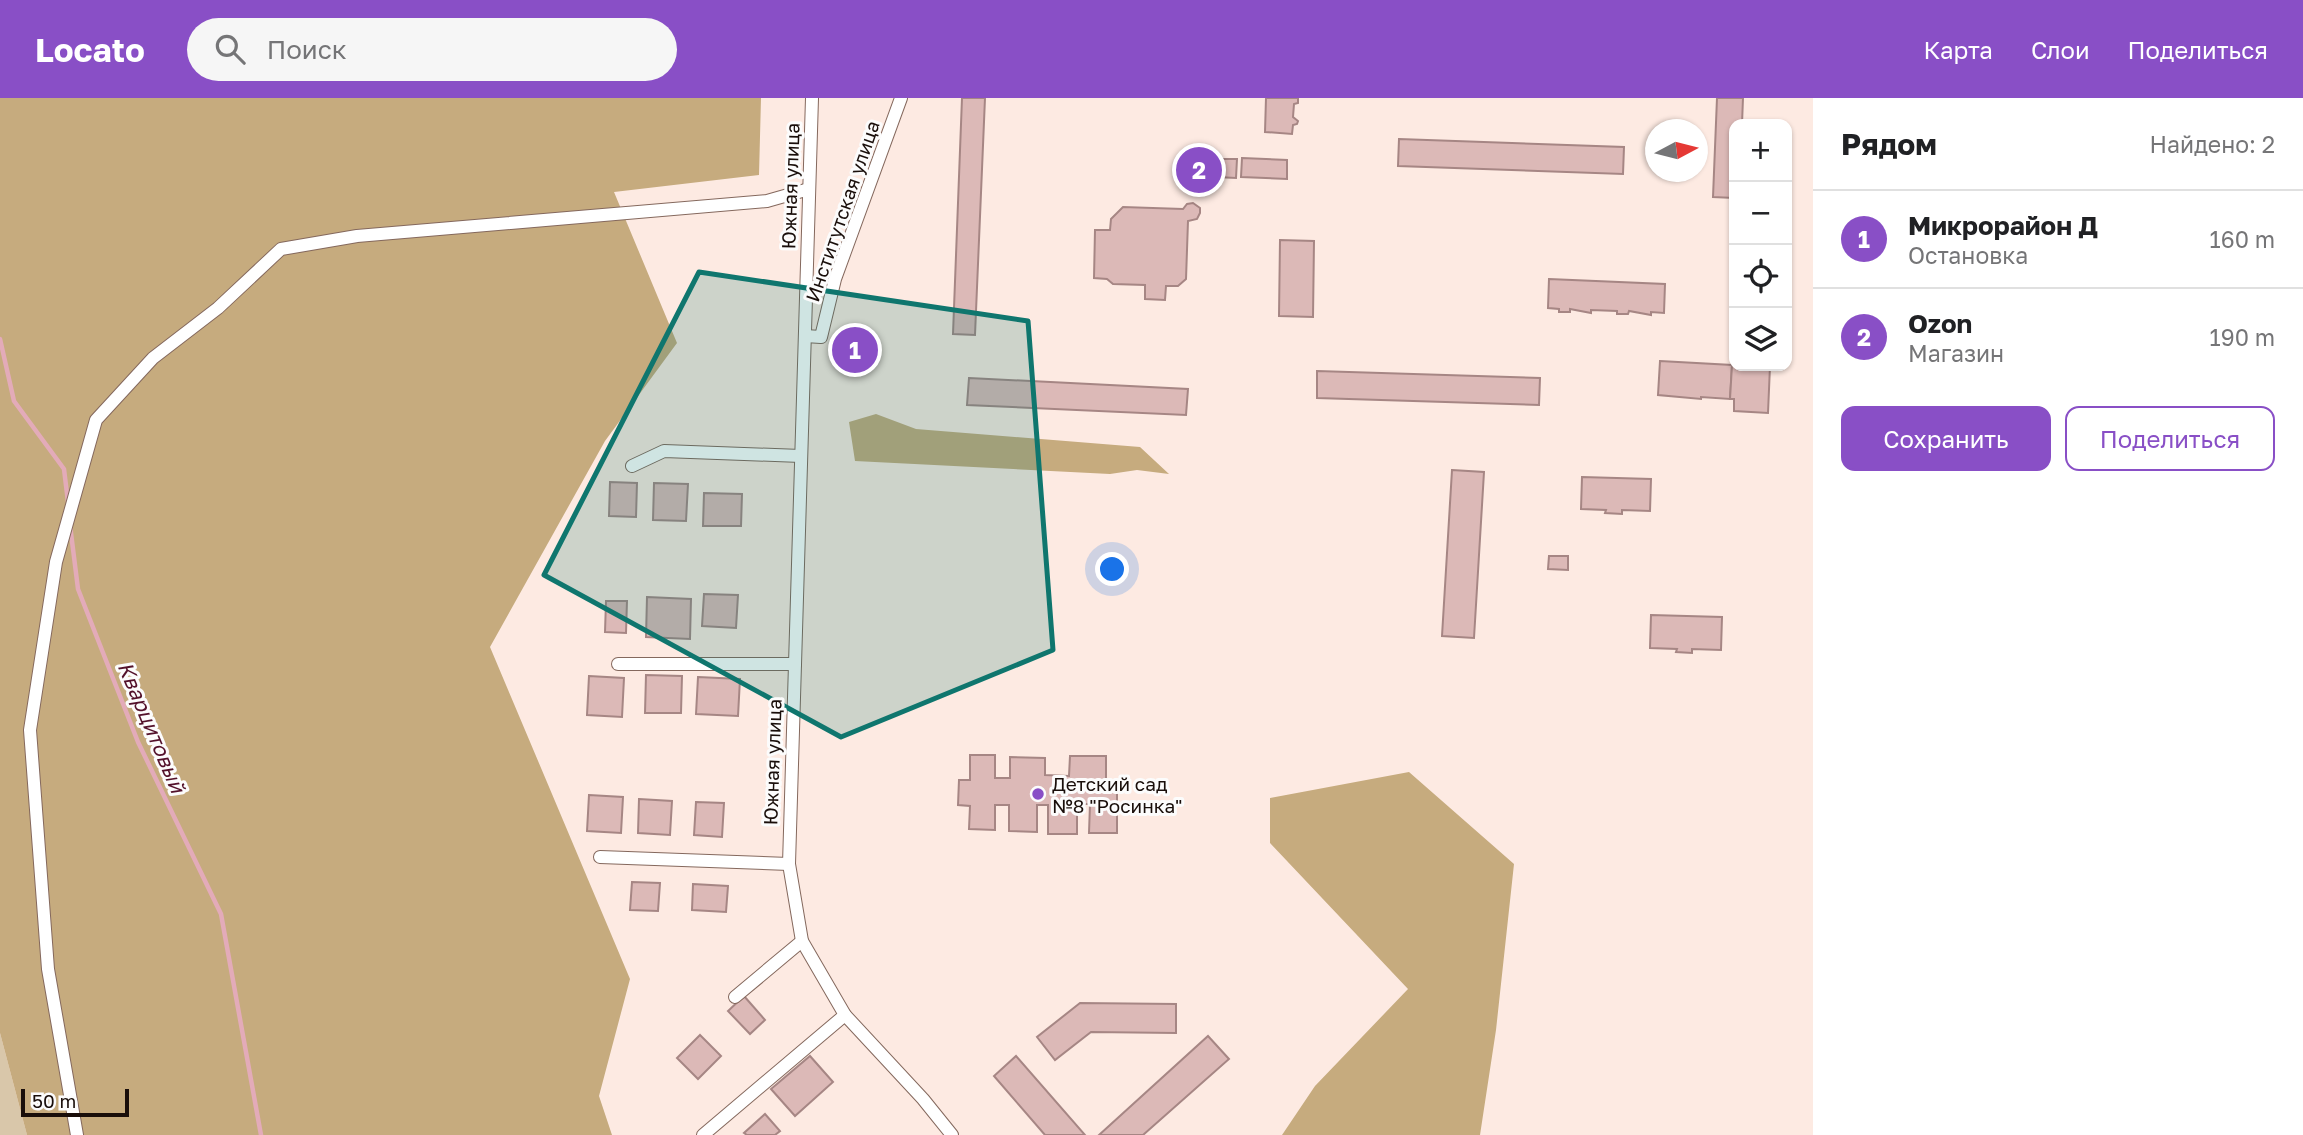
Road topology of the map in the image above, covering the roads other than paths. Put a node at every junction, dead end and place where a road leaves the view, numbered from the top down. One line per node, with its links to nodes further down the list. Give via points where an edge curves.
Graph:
1 (812, 98): 3 (street, Южная улица)
2 (901, 98): 4 (street, Институтская улица, via 835,279 821,337)
3 (809, 189): 4 (street, Южная улица); 14 (street, via 767,201 357,236 281,249 218,308 153,358 96,420 56,562 30,730 48,969)
4 (805, 336): 5 (street, Южная улица)
5 (801, 456): 6 (street, via 664,451); 8 (street, Южная улица)
6 (632, 466)
7 (618, 664): 8 (street)
8 (795, 664): 10 (street, Южная улица)
9 (600, 857): 10 (street)
10 (789, 864): 11 (street, Южная улица)
11 (802, 941): 12 (street); 13 (street, Южная улица)
12 (735, 997)
13 (845, 1015): 15 (street); 16 (street, Южная улица)
14 (77, 1135)
15 (703, 1135)
16 (952, 1135)

